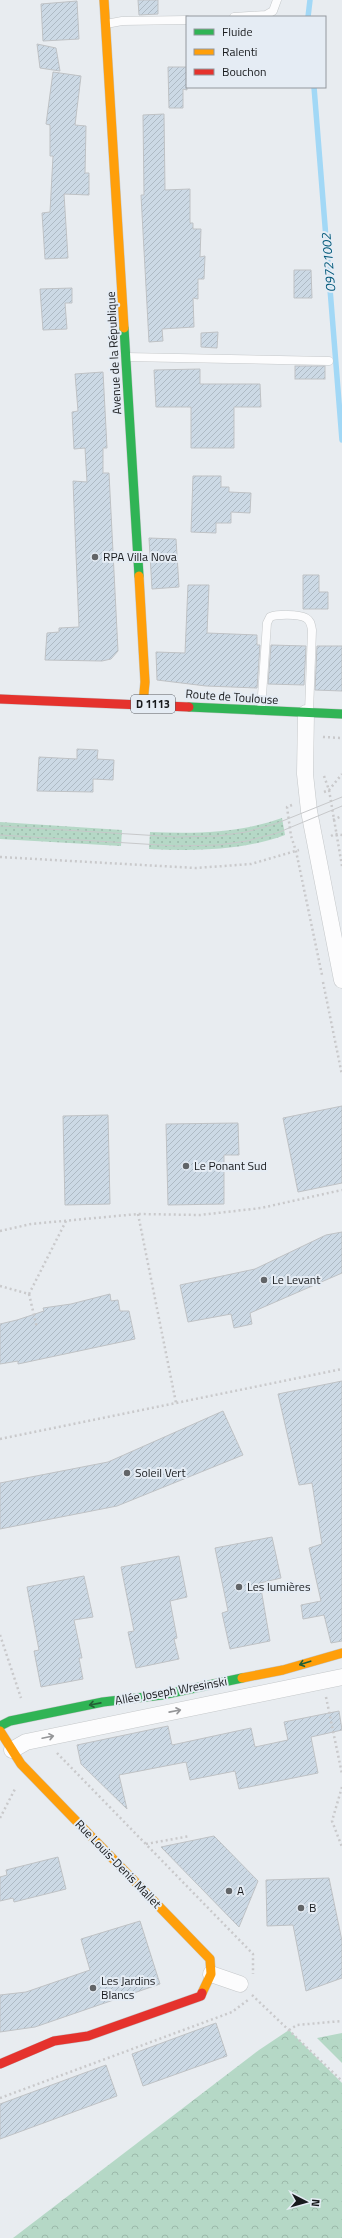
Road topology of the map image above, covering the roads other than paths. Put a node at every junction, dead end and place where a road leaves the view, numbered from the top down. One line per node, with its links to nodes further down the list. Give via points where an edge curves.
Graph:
1 (104, 0): 5 (street, Avenue de la République)
2 (277, 0): 3 (lane, via 273,11 266,15)
3 (250, 16)
4 (186, 20): 5 (lane, via 122,21)
5 (105, 24): 6 (street, Avenue de la République)
6 (126, 357): 7 (lane); 9 (street, Avenue de la République, via 145,682)
7 (329, 361)
8 (0, 699): 9 (street, Route de Toulouse / D 1113)
9 (143, 704): 10 (street, Route de Toulouse / D 1113)
10 (261, 711): 11 (street, Route de Toulouse / D 1113); 11 (lane, via 267,624 270,617 298,616 310,622 312,630)
11 (307, 713): 12 (street, Route de Toulouse / D 1113); 13 (street, via 300,774 308,799 314,844)
12 (342, 714)
13 (338, 941): 14 (street)
14 (342, 980)
15 (342, 1653): 17 (street, Allée Joseph Wresinski, one-way to 17, via 276,1672 162,1695 103,1702 10,1721)
16 (342, 1677): 19 (street, Allée Joseph Wresinski, one-way to 16, via 35,1740)
17 (0, 1726)
18 (0, 1731): 19 (street, Rue Louis-Denis Mallet)
19 (12, 1750): 20 (street, Rue Louis-Denis Mallet, via 21,1764 210,1959)
20 (211, 1974): 21 (street); 22 (street, via 201,1996 88,2036 54,2041)
21 (240, 1984)
22 (0, 2064)

